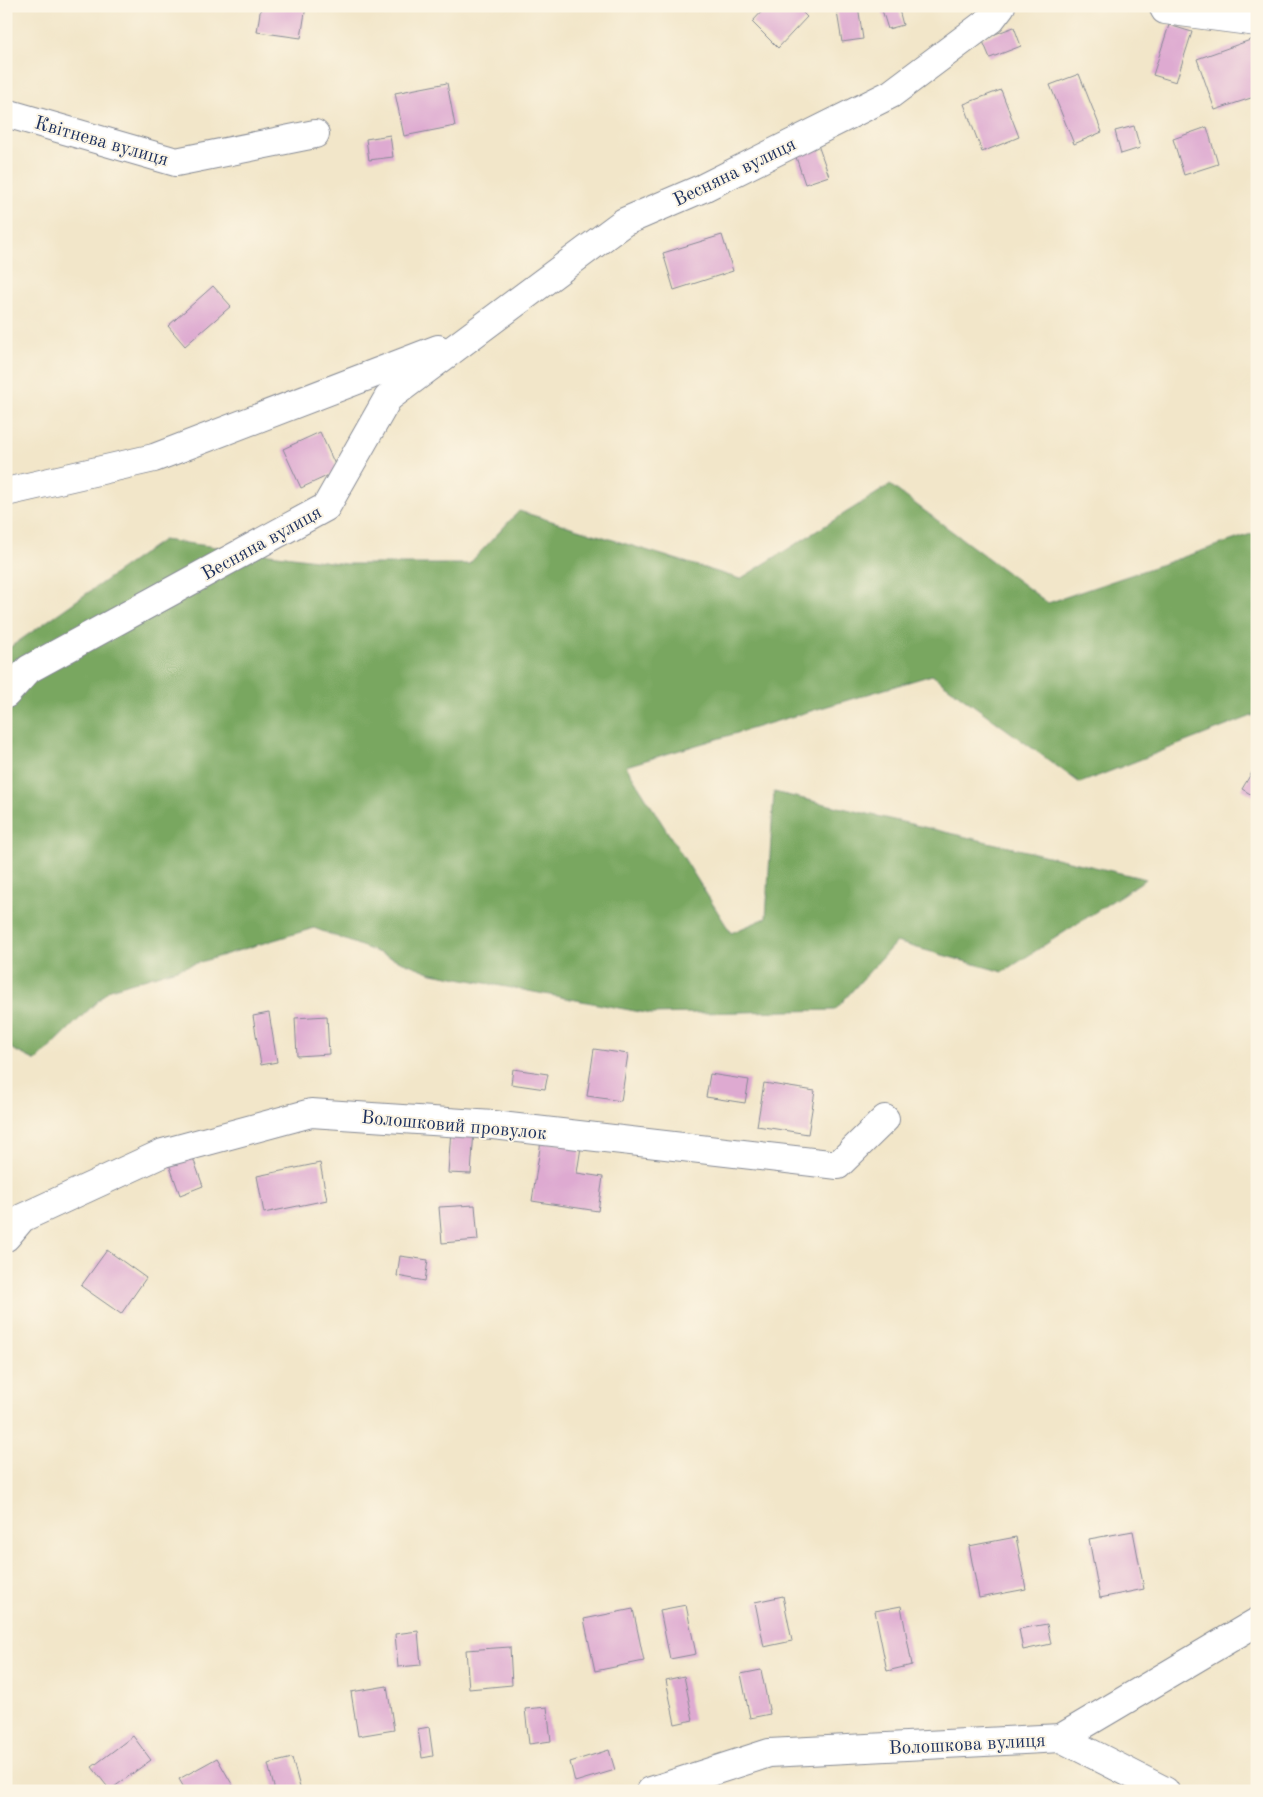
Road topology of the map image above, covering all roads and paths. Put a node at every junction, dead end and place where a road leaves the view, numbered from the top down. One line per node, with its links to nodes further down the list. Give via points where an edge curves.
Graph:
1 (1001, 6): 6 (street, Весняна вулиця, via 991,19 891,94 704,188 624,222)
2 (1163, 6): 3 (street, via 1165,10)
3 (1257, 22)
4 (6, 113): 5 (street, Квітнева вулиця, via 176,162)
5 (316, 134)
6 (468, 338): 7 (street, Весняна вулиця, via 154,458); 8 (street, Весняна вулиця, via 388,398 326,507 29,669)
7 (6, 492)
8 (6, 694)
9 (885, 1119): 10 (street, Волошковий провулок, via 838,1165 493,1125 311,1113 163,1153)
10 (14, 1227)
11 (1257, 1622): 12 (street, Волошкова вулиця)
12 (1061, 1738): 13 (street, Волошкова вулиця, via 769,1754); 14 (street)
13 (651, 1791)
14 (1165, 1791)

